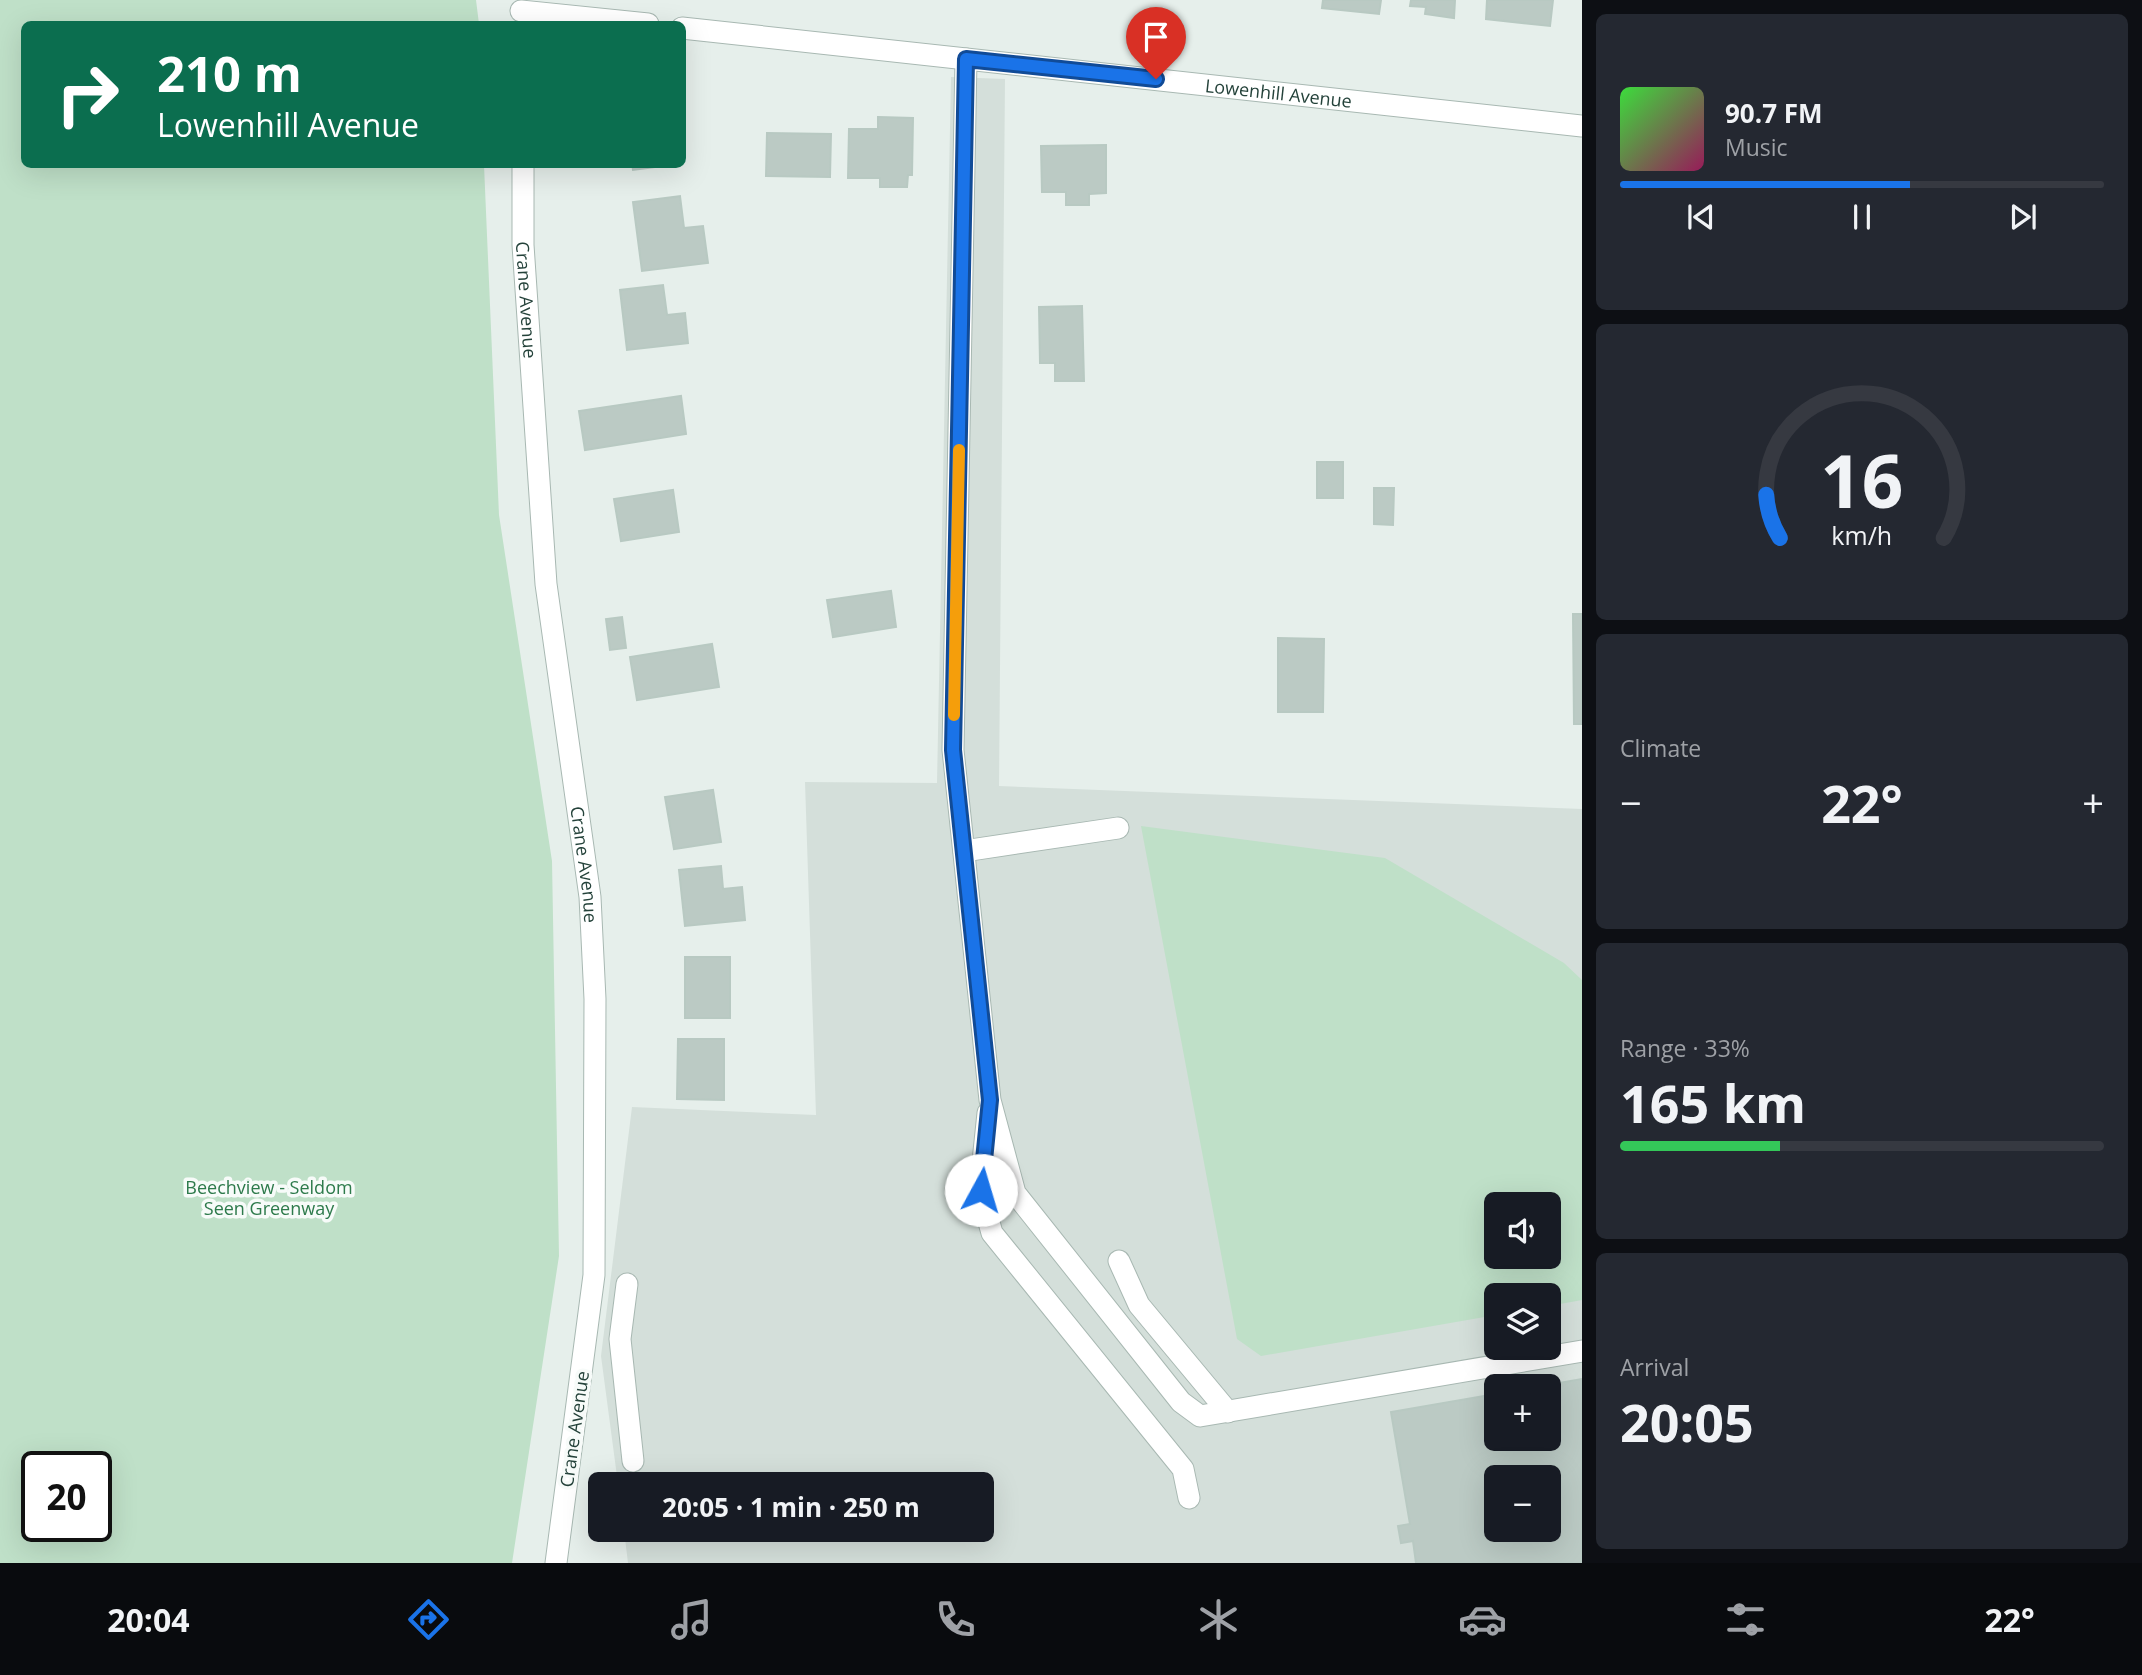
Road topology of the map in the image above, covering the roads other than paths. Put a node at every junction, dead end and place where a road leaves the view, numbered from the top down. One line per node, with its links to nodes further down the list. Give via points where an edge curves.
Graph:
1 (521, 12): 2 (street)
2 (616, 21)
3 (686, 28): 4 (street, Lowenhill Avenue)
4 (966, 59): 5 (street, Lowenhill Avenue); 8 (street, via 953,750)
5 (1582, 126)
6 (523, 168): 16 (street, Crane Avenue, via 523,245 546,584 590,897 595,999 594,1275)
7 (1118, 828): 8 (street)
8 (964, 851): 9 (street)
9 (990, 1100): 13 (street, via 1015,1193 1181,1402 1200,1416); 15 (street, via 981,1190 992,1233 1184,1469)
10 (1119, 1261): 13 (street, via 1139,1305)
11 (627, 1284): 14 (street, via 620,1339)
12 (1582, 1350): 13 (street)
13 (1228, 1412)
14 (633, 1461)
15 (1189, 1498)
16 (556, 1563)

